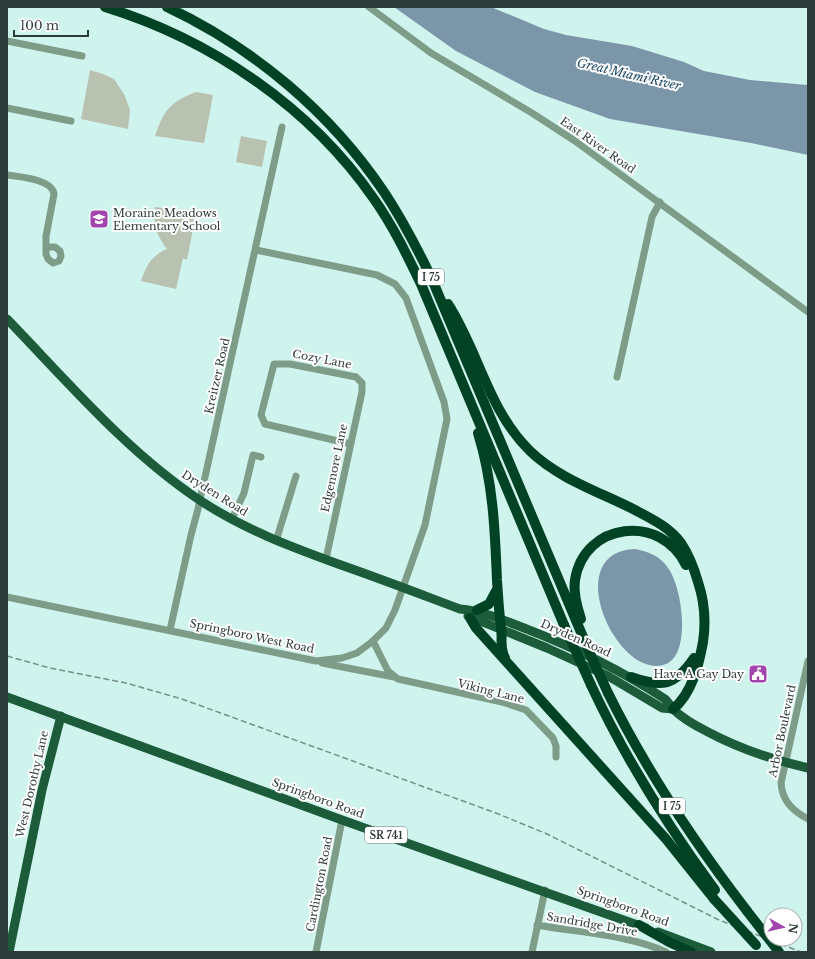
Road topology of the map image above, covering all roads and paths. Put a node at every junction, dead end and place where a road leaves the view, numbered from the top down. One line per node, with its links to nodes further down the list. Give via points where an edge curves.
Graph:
1 (105, 7): 17 (highway, I 75, via 173,32 224,60 290,107 325,140 374,198 397,235)
2 (167, 7): 13 (highway, I 75, via 224,38 267,68 313,107 343,139 384,192 412,238)
3 (369, 7): 10 (street, East River Road, via 431,53 532,113)
4 (7, 41): 5 (street)
5 (82, 56)
6 (7, 108): 7 (street)
7 (71, 121)
8 (282, 127): 12 (street, Kreitzer Road)
9 (7, 175): 11 (street, via 46,183 52,188 54,194 46,236)
10 (660, 202): 14 (street, East River Road); 16 (street, via 652,217)
11 (47, 247)
12 (256, 250): 22 (street, Kreitzer Road); 27 (street, Springboro West Road, via 377,275 395,284 406,298 444,402 447,419 425,525)
13 (431, 277): 35 (highway, I 75); 44 (highway, via 457,318 493,400 506,422 530,451 569,478 657,522 672,533 687,554 695,570 702,597 704,639 696,671 680,703)
14 (808, 312)
15 (7, 319): 22 (main road, Dryden Road, via 130,445)
16 (617, 377)
17 (462, 379): 26 (highway, via 486,464 493,508); 52 (highway, I 75, bridge, via 564,625 618,741)
18 (361, 381): 19 (street, Edgemore Lane, via 362,392); 19 (street, Cozy Lane, via 356,377 277,363 272,366 262,418 267,426)
19 (351, 444): 25 (street, Edgemore Lane)
20 (261, 457): 23 (street, via 254,455 244,493)
21 (296, 476): 24 (street)
22 (200, 501): 23 (main road, Dryden Road); 33 (street, Kreitzer Road, via 190,535)
23 (232, 519): 24 (main road, Dryden Road)
24 (276, 541): 25 (main road, Dryden Road)
25 (326, 559): 27 (main road, Dryden Road)
26 (497, 581): 30 (highway, via 492,602); 32 (highway)
27 (403, 588): 29 (main road, Dryden Road); 36 (street, Springboro West Road, via 386,628)
28 (7, 597): 33 (street, Springboro West Road)
29 (460, 609): 30 (main road, Dryden Road); 31 (main road, Dryden Road)
30 (477, 610): 32 (main road, Dryden Road)
31 (470, 618): 34 (main road, Dryden Road); 42 (highway)
32 (500, 619): 34 (highway); 41 (main road, Dryden Road, via 565,644)
33 (170, 630): 38 (street, Springboro West Road)
34 (502, 631): 42 (highway, via 503,654); 44 (main road, Dryden Road, via 547,648 614,679 662,708)
35 (583, 634): 37 (highway, via 575,597 579,565 592,547 601,540 622,532 639,530 656,535 668,543 676,550 690,574 698,609); 62 (highway, I 75, bridge, via 608,693 658,786 716,871)
36 (373, 641): 38 (street, Springboro West Road, via 350,656); 40 (street, via 384,666)
37 (694, 658): 41 (highway, via 676,680 650,683); 44 (highway, via 687,681 675,700)
38 (316, 661): 40 (street, Viking Lane)
39 (808, 661): 47 (street, Arbor Boulevard)
40 (395, 677): 46 (street, Viking Lane, via 526,710 553,738)
41 (631, 677): 44 (main road, Dryden Road, via 667,701)
42 (523, 680): 52 (highway)
43 (7, 697): 45 (main road, Springboro Road / SR 741)
44 (673, 709): 47 (main road, Dryden Road, via 692,723 728,742)
45 (61, 716): 50 (main road, Springboro Road / SR 741); 56 (main road, West Dorothy Lane, via 42,790)
46 (556, 757)
47 (786, 763): 48 (main road, Dryden Road); 49 (street, Arbor Boulevard, via 781,783 784,797 794,811)
48 (808, 768)
49 (808, 819)
50 (342, 820): 51 (main road, Springboro Road / SR 741); 57 (street, Cardington Road)
51 (545, 890): 53 (street); 54 (main road, Springboro Road / SR 741)
52 (719, 901): 55 (highway, I 75, bridge)
53 (537, 925): 58 (street); 59 (street, Sandridge Drive, via 614,937)
54 (639, 925): 60 (highway); 61 (main road, Springboro Road / SR 741)
55 (758, 949)
56 (9, 952)
57 (316, 952)
58 (532, 952)
59 (666, 952)
60 (691, 952)
61 (711, 952)
62 (779, 952)

